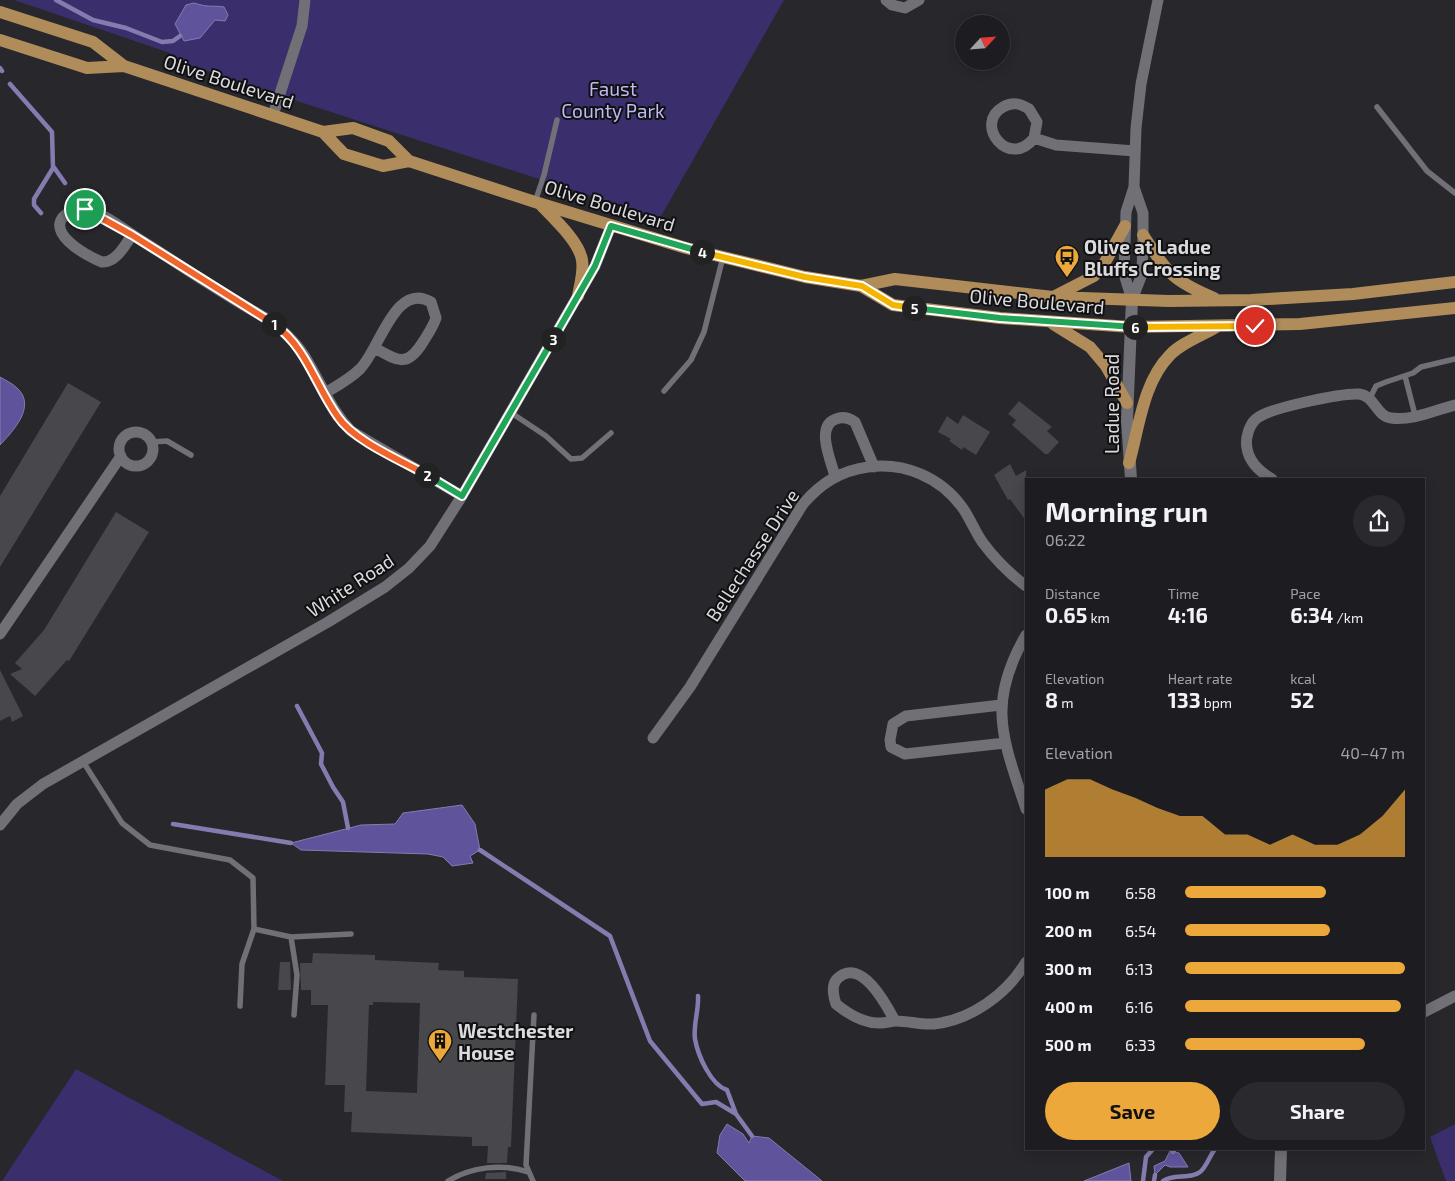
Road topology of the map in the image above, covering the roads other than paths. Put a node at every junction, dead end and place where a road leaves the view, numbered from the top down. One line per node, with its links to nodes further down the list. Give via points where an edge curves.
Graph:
1 (305, 0): 9 (street, via 302,26)
2 (886, 0): 3 (street, via 892,6 905,8)
3 (919, 0)
4 (1158, 0): 13 (street, via 1141,84)
5 (0, 12): 7 (main road, Olive Boulevard, via 93,42)
6 (0, 40): 7 (main road, Olive Boulevard, via 87,68)
7 (124, 66): 9 (main road, Olive Boulevard)
8 (1377, 107): 16 (lane, via 1427,170)
9 (273, 115): 11 (main road, Olive Boulevard)
10 (556, 120): 17 (lane)
11 (323, 132): 14 (main road, Olive Boulevard, via 353,128 371,134 389,141); 14 (main road, Olive Boulevard, via 344,154 383,166)
12 (1034, 138): 12 (street, via 1017,149 1003,146 992,128 995,114 1007,104 1015,103 1030,109 1037,122); 13 (street, via 1056,145)
13 (1135, 151): 15 (street)
14 (409, 161): 17 (main road, Olive Boulevard)
15 (1134, 187): 19 (street); 20 (street, via 1143,213)
16 (1455, 193)
17 (537, 203): 18 (main road, Olive Boulevard); 25 (main road, via 570,237 581,257 582,277)
18 (611, 226): 22 (main road, Olive Boulevard); 25 (street, White Road, via 595,266)
19 (1125, 226): 26 (main road, via 1094,276); 27 (street, via 1124,274)
20 (1143, 234): 27 (street, via 1142,274); 28 (main road, via 1168,272)
21 (132, 235): 21 (street, via 85,209 70,211 61,224 61,232 69,244 106,262 116,256); 37 (street, via 284,332 308,361)
22 (723, 257): 24 (main road, Olive Boulevard, via 805,277); 36 (lane, via 704,332 691,360)
23 (1455, 282): 28 (main road, Olive Boulevard, via 1352,294)
24 (862, 286): 26 (main road, Olive Boulevard, via 895,279); 30 (main road, Olive Boulevard, via 893,305)
25 (578, 296): 41 (street, White Road)
26 (1053, 297): 27 (main road, Olive Boulevard)
27 (1132, 300): 28 (main road, Olive Boulevard); 31 (main road, Ladue Road)
28 (1219, 300)
29 (1455, 308): 32 (main road, Olive Boulevard, via 1345,320)
30 (1051, 322): 31 (main road, Olive Boulevard); 39 (main road, via 1090,347 1106,366)
31 (1131, 327): 32 (main road, Olive Boulevard); 39 (main road, Ladue Road)
32 (1217, 327): 47 (main road, via 1171,354 1160,367 1150,386)
33 (375, 348): 33 (street, via 405,300 420,297 431,302 436,318 416,354 400,360); 37 (street, via 361,369)
34 (1455, 358): 35 (lane, via 1421,367)
35 (1405, 376): 38 (lane, via 1376,386); 42 (lane)
36 (664, 391)
37 (325, 393): 52 (street, via 338,418 351,430)
38 (1370, 398): 42 (street, via 1378,411 1390,418); 51 (street, via 1360,394 1337,396 1268,412 1255,420 1246,443 1248,455 1254,465)
39 (1127, 403): 47 (main road, Ladue Road)
40 (1455, 405): 42 (street)
41 (510, 412): 43 (lane, via 546,436 571,459 582,458); 52 (street, White Road)
42 (1414, 415)
43 (611, 432)
44 (151, 442): 45 (lane, via 167,441); 46 (street, via 150,457 143,464 128,464); 46 (street, via 142,433 131,433 119,445)
45 (191, 455)
46 (121, 456): 54 (street)
47 (1129, 463): 50 (main road, Ladue Road)
48 (874, 466): 49 (street, Bellechasse Drive); 49 (street, via 855,422 837,418 828,424 825,436); 53 (street, Bellechasse Drive, via 907,469 929,478 946,490 960,504 982,542)
49 (835, 476): 57 (street, Bellechasse Drive, via 803,504 690,687)
50 (1131, 478)
51 (1271, 478)
52 (462, 496): 59 (street, White Road, via 430,546 385,587 270,656)
53 (1025, 585)
54 (0, 634)
55 (1025, 637): 56 (street, via 1012,660)
56 (1001, 705): 58 (street); 58 (street, via 906,716 894,724 890,740 891,746 905,754)
57 (653, 738)
58 (1005, 743): 60 (street)
59 (82, 760): 61 (street, White Road, via 17,804); 62 (lane, via 122,823 150,845 230,860 253,878)
60 (1025, 806)
61 (0, 825)
62 (254, 928): 64 (lane); 67 (lane, via 242,964)
63 (351, 934): 64 (lane)
64 (291, 937): 69 (lane, via 297,975)
65 (1025, 963): 71 (street, via 1007,988 972,1012 934,1024)
66 (1455, 996): 68 (street)
67 (240, 1006)
68 (1425, 1011)
69 (294, 1015)
70 (534, 1015): 73 (lane)
71 (896, 1021): 71 (street, via 880,1024 844,1010 836,1004 832,991 836,979 846,973 862,975)
72 (1281, 1150): 76 (main road)
73 (528, 1172): 74 (lane, via 480,1168); 75 (lane)
74 (448, 1181)
75 (533, 1181)
76 (1280, 1181)

